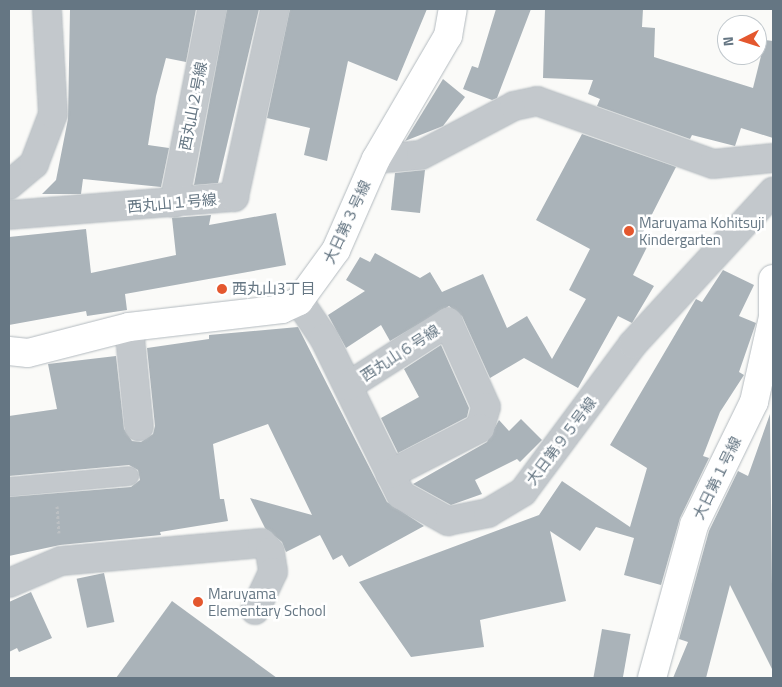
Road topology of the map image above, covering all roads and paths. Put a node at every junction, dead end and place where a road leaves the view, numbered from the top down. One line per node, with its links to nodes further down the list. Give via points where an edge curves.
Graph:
1 (47, 9): 7 (street, via 53,114 34,164)
2 (212, 9): 9 (street, 西丸山２号線)
3 (275, 9): 9 (street, 西丸山１号線, via 234,197)
4 (453, 9): 6 (street, 大日第３号線, via 448,36)
5 (773, 158): 6 (street, via 713,164 538,101 514,106 421,155)
6 (376, 159): 12 (street, 大日第３号線, via 336,250)
7 (9, 185)
8 (773, 192): 17 (street, 大日第９５号線, via 633,344 523,492 488,513 448,521 401,495)
9 (174, 203): 10 (street, 西丸山１号線)
10 (9, 214)
11 (773, 279): 24 (street, 大日第１号線, via 771,326 754,402 694,524)
12 (299, 301): 13 (street, via 282,309); 15 (street, 大日第９５号線, via 324,338)
13 (129, 327): 14 (street, via 28,353); 16 (street)
14 (9, 351)
15 (348, 386): 17 (street, 大日第９５号線); 17 (street, 西丸山６号線, via 448,322 486,407 480,428)
16 (139, 427)
17 (390, 474)
18 (130, 476): 19 (lane)
19 (56, 483): 20 (lane); 21 (path)
20 (9, 488)
21 (61, 561): 22 (street); 23 (street, via 262,543 270,552 274,572)
22 (9, 583)
23 (254, 610)
24 (652, 678)

